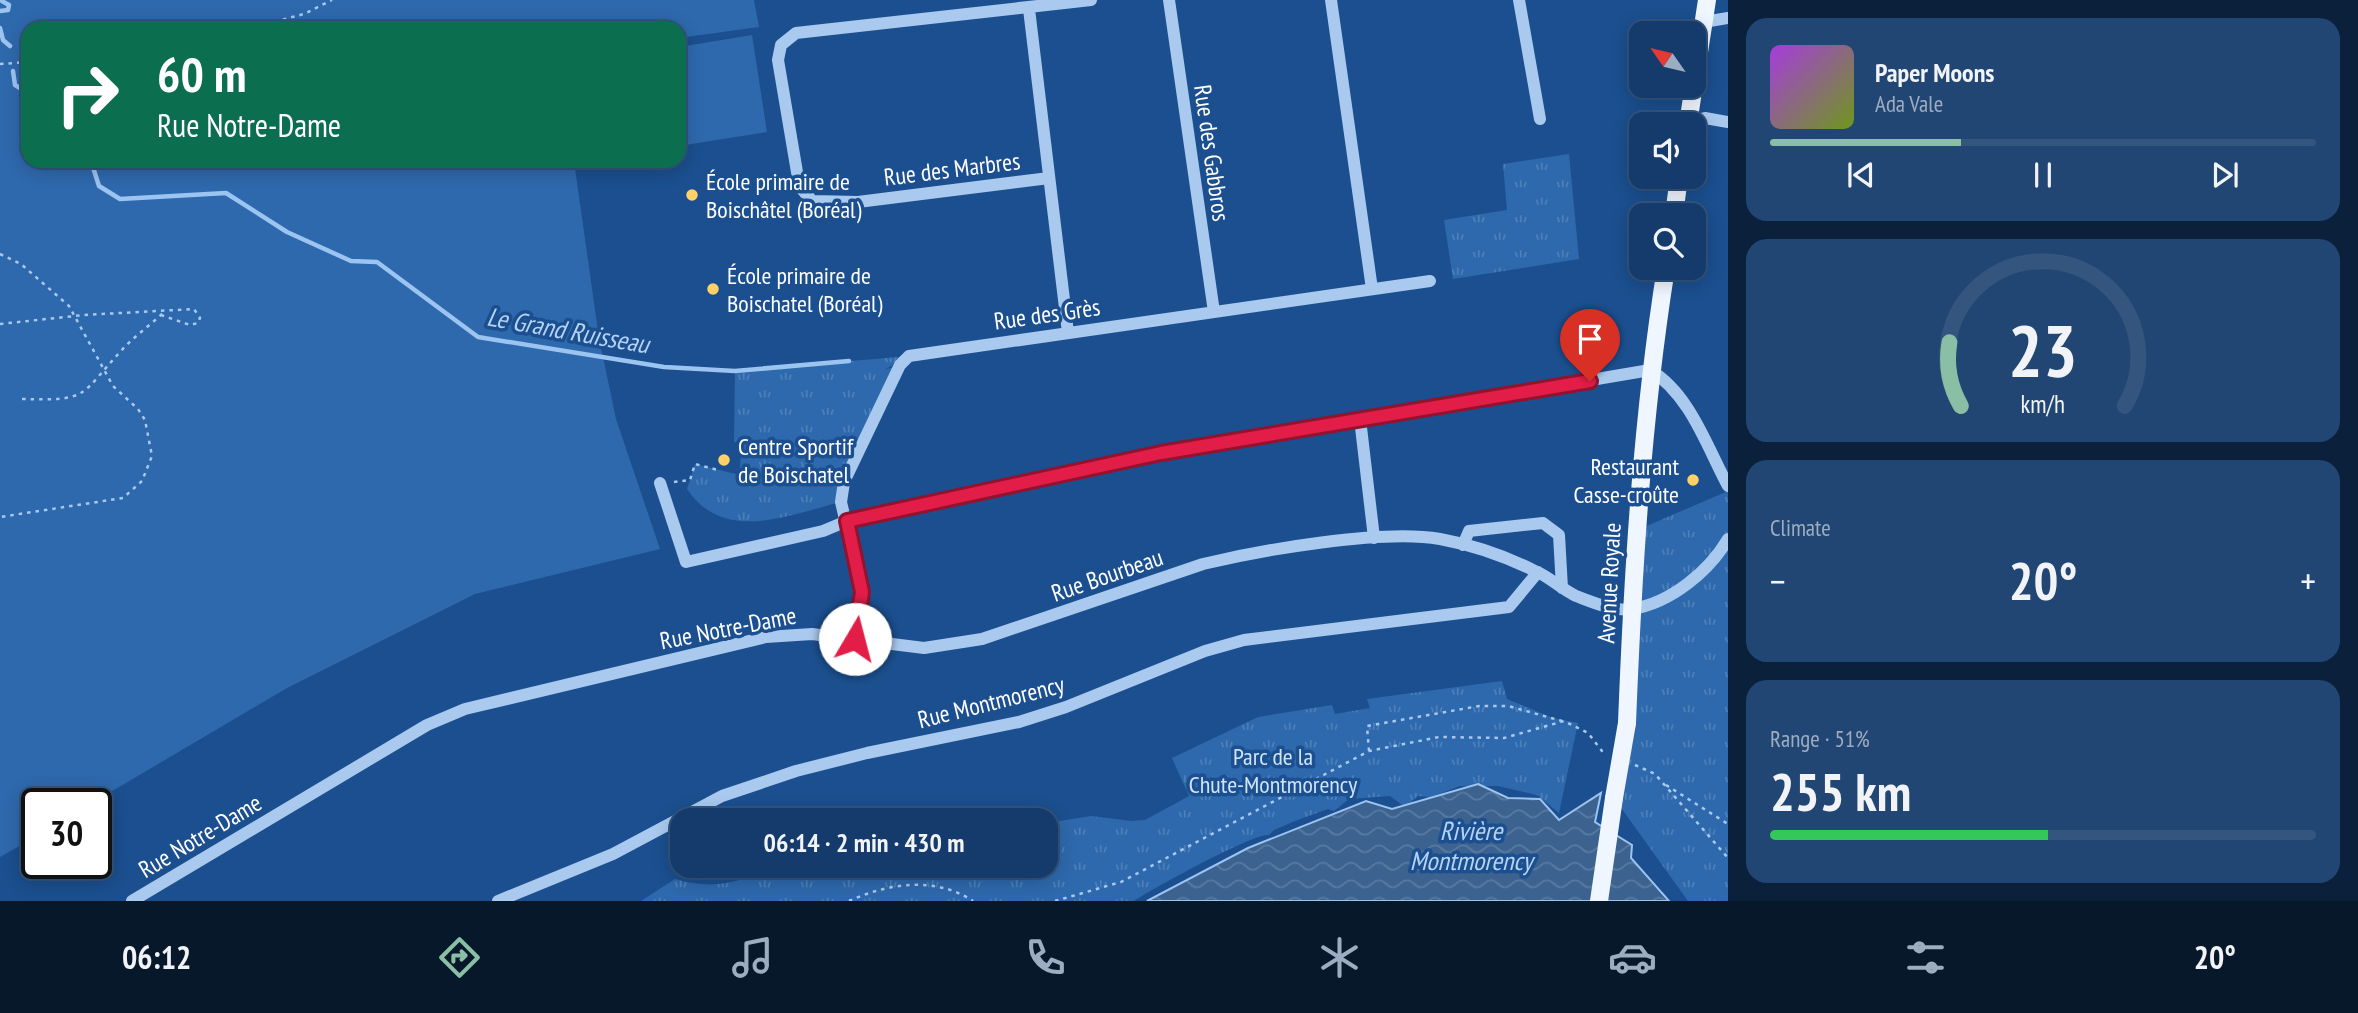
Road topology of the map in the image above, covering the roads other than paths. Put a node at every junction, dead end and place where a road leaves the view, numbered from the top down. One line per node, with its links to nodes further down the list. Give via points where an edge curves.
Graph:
1 (1091, 0): 6 (street)
2 (1169, 0): 17 (street, Rue des Gabbros)
3 (1331, 0): 16 (street)
4 (1519, 0): 11 (street)
5 (1707, 0): 8 (main road)
6 (1029, 9): 13 (street); 13 (street, Rue des Marbres, via 796,33 781,45 778,60 798,178 811,201 858,202)
7 (1728, 18): 9 (street)
8 (1704, 21)
9 (1706, 22)
10 (1706, 118): 12 (street)
11 (1540, 119)
12 (1728, 122)
13 (1049, 178): 18 (street)
14 (1663, 280): 19 (main road, Avenue Royale)
15 (1430, 281): 16 (street, Rue des Grès)
16 (1372, 289): 17 (street, Rue des Grès)
17 (1213, 312): 18 (street, Rue des Grès)
18 (1068, 332): 23 (street, Rue des Grès, via 909,356 888,387 844,482 841,502)
19 (1650, 370): 20 (street); 22 (street, via 1679,394); 29 (main road, Avenue Royale)
20 (1360, 419): 23 (street, via 1161,453); 24 (street)
21 (660, 483): 23 (street, via 686,562 823,531)
22 (1728, 486)
23 (847, 521): 30 (street, via 862,592)
24 (1374, 538): 26 (street, Rue Bourbeau, via 1438,538); 30 (street, Rue Bourbeau, via 1238,555 1203,564 982,639 924,648)
25 (1728, 539): 29 (street, via 1693,580)
26 (1463, 545): 27 (street, Rue Bourbeau); 28 (street, via 1469,531 1543,523 1559,535)
27 (1538, 572): 28 (street, Rue Bourbeau); 32 (street, Rue Montmorency, via 1509,607 1244,640 1019,722 796,771 722,796 613,854)
28 (1562, 588): 29 (street, Rue Bourbeau, via 1609,607)
29 (1631, 610): 33 (main road, Avenue Royale, bridge, via 1627,723)
30 (855, 639): 31 (street, Rue Notre-Dame, via 812,634 766,637 465,709 427,725)
31 (138, 899)
32 (498, 901)
33 (1599, 901)

